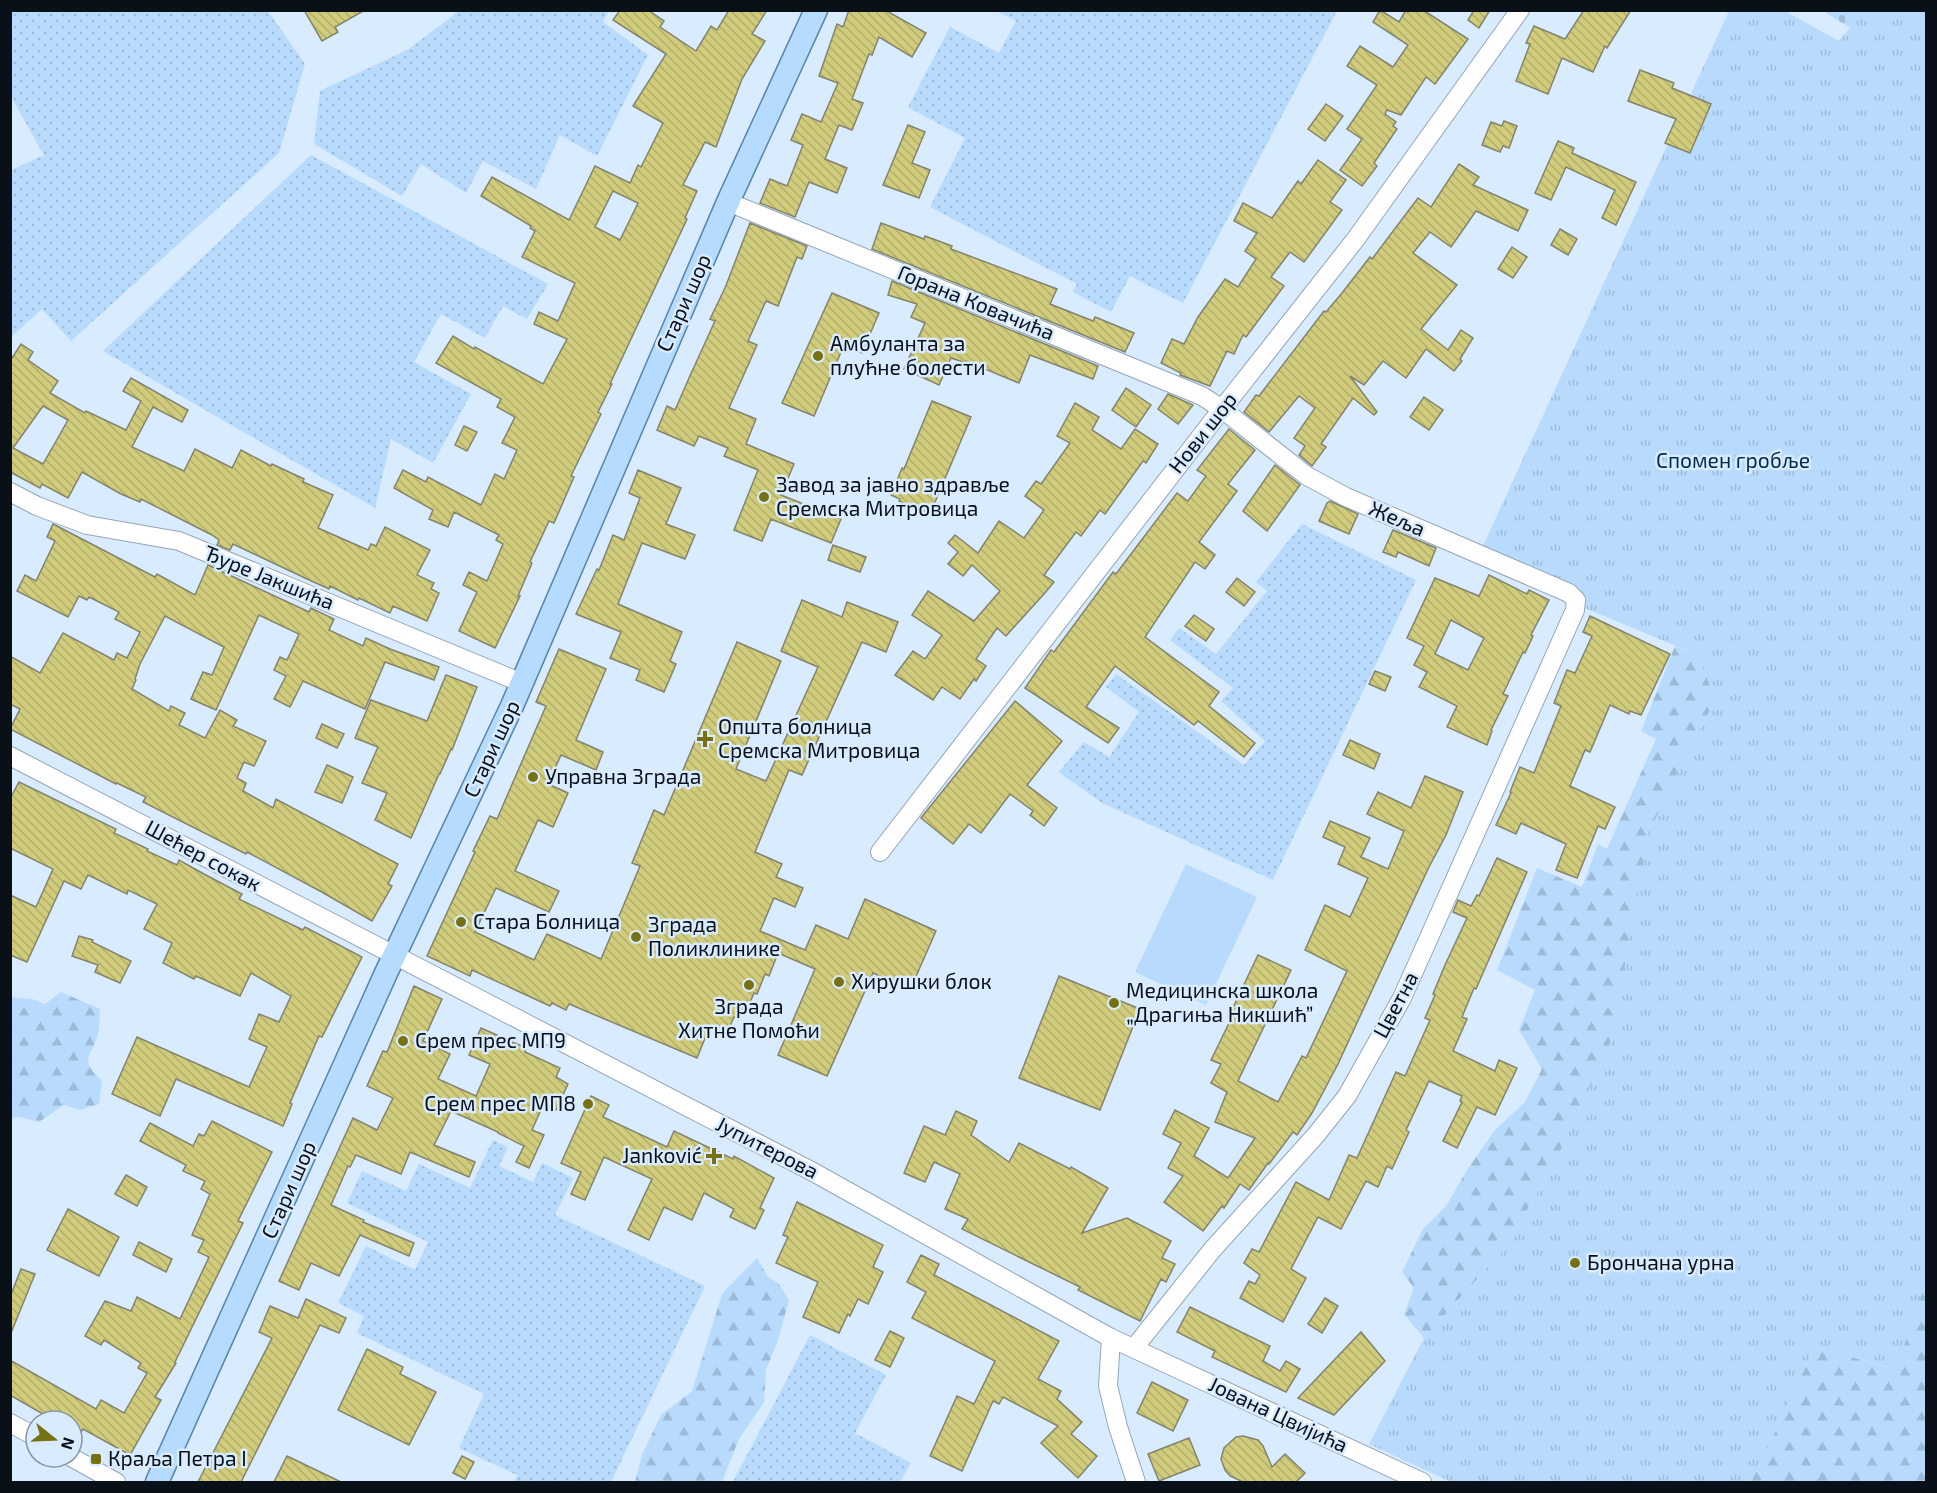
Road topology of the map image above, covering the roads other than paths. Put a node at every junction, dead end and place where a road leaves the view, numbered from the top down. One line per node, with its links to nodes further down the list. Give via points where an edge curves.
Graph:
1 (816, 10): 3 (main road, Стари шор)
2 (1520, 10): 4 (street, Нови шор, via 1355,240)
3 (728, 202): 4 (street, Горана Ковачића, via 1171,382); 7 (main road, Стари шор)
4 (1222, 409): 6 (street, Жеља, via 1308,477 1569,593 1576,600); 9 (street, Нови шор)
5 (10, 492): 7 (street, Ђуре Јакшића, via 87,525 179,542)
6 (1575, 610): 12 (street, Цветна, via 1402,999 1347,1095 1317,1135 1212,1250)
7 (522, 683): 10 (main road, Стари шор)
8 (10, 756): 10 (street, Шећер сокак)
9 (880, 852)
10 (394, 956): 11 (street, Јупитерова, via 815,1173); 17 (main road, Стари шор)
11 (1111, 1338): 12 (street, Јупитерова); 18 (street, via 1108,1386)
12 (1134, 1348): 19 (street, Јована Цвијића)
13 (10, 1423): 14 (street)
14 (24, 1431)
15 (84, 1464): 16 (street)
16 (116, 1482)
17 (157, 1482)
18 (1137, 1482)
19 (1422, 1482)

